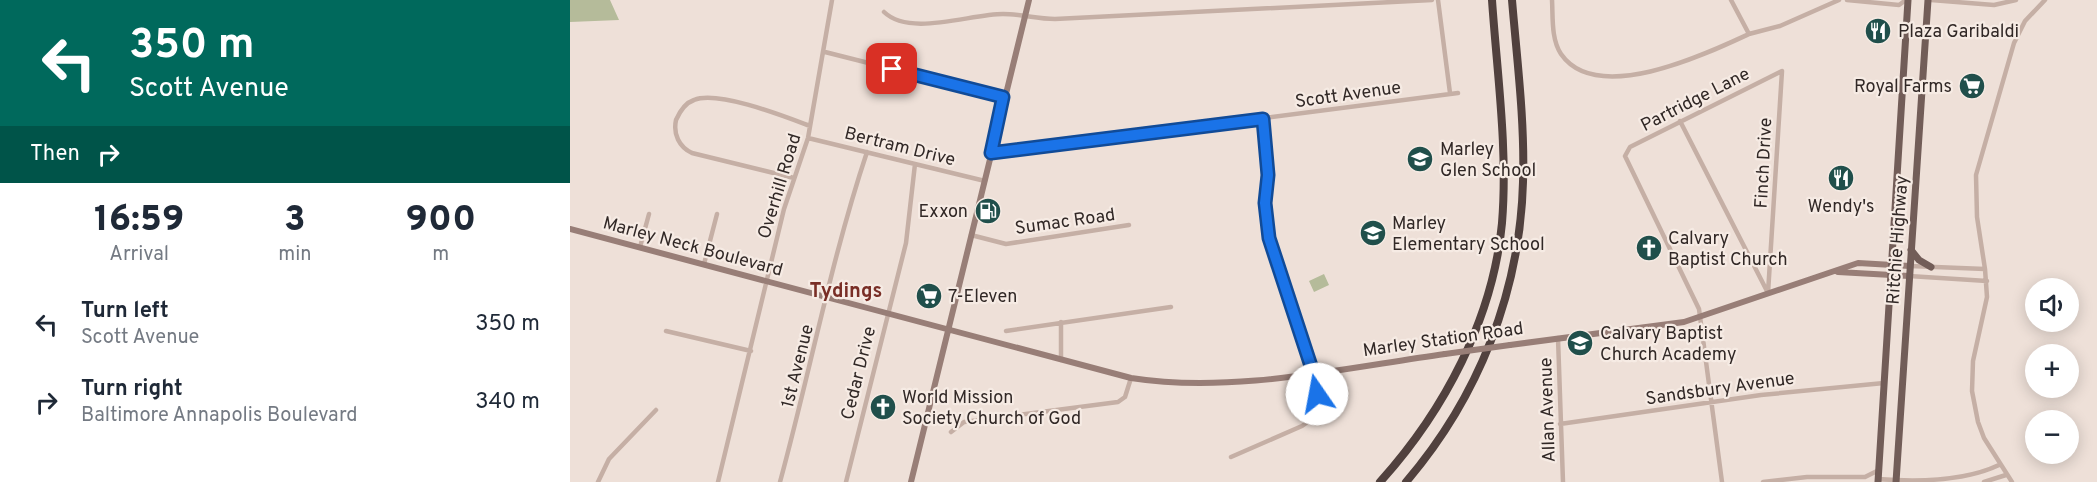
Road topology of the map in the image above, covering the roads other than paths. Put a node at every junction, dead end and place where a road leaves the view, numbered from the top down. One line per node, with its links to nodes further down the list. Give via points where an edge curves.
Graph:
1 (832, 0): 18 (street, Overhill Road)
2 (1029, 0): 16 (main road)
3 (1432, 0): 16 (street, via 1054,19)
4 (1438, 0): 20 (street)
5 (1492, 0): 80 (highway, via 1503,172 1502,224 1492,274 1476,329 1450,383 1423,430)
6 (1512, 0): 81 (highway, via 1524,166 1513,266 1494,334 1469,391 1441,438)
7 (1552, 0): 17 (street, via 1560,52 1571,64 1593,74 1634,73 1675,65)
8 (1731, 0): 17 (street)
9 (1839, 0): 17 (street, via 1780,26)
10 (1847, 0): 11 (street, via 1899,5)
11 (1907, 0): 40 (main road, Ritchie Highway)
12 (1929, 0): 13 (street, via 1994,5); 38 (main road, Ritchie Highway)
13 (2016, 0)
14 (2046, 0): 43 (street, via 2025,21 2014,43 1978,160 1977,217)
15 (884, 12): 16 (street, via 898,21 911,23)
16 (1024, 15): 22 (main road)
17 (1749, 34)
18 (825, 52): 22 (street); 25 (street, Overhill Road)
19 (1782, 71): 24 (street, Partridge Lane); 49 (street, Finch Drive)
20 (1450, 93): 21 (street, Scott Avenue); 23 (street, Scott Avenue)
21 (1458, 93)
22 (1003, 97): 28 (main road)
23 (1263, 119): 28 (street, Scott Avenue); 61 (street, via 1269,238)
24 (1680, 121): 49 (street); 53 (street, Partridge Lane, via 1630,147 1625,156 1700,309)
25 (810, 126): 26 (street, Overhill Road); 30 (street, via 762,108 702,98 686,105 675,120 677,138 692,153)
26 (808, 138): 27 (street, Bertram Drive); 30 (street, Overhill Road)
27 (867, 152): 29 (street, Bertram Drive); 50 (street, 1st Avenue, via 845,218)
28 (991, 153): 31 (main road)
29 (915, 164): 31 (street, Bertram Drive); 52 (street, Cedar Drive, via 906,243)
30 (794, 178): 47 (street, Overhill Road)
31 (985, 181): 36 (main road)
32 (717, 213): 39 (street)
33 (649, 214): 37 (street)
34 (1129, 225): 36 (street, Sumac Road, via 1006,244)
35 (570, 229): 37 (main road, Marley Neck Boulevard)
36 (971, 235): 55 (main road)
37 (640, 247): 39 (main road, Marley Neck Boulevard)
38 (1911, 250): 41 (main road, Ritchie Highway); 42 (main road)
39 (704, 264): 47 (main road, Marley Neck Boulevard)
40 (1892, 265): 41 (main road, Marley Station Road); 44 (main road, Marley Station Road, via 1858,263); 45 (main road, Ritchie Highway)
41 (1910, 266): 42 (street); 46 (main road, Ritchie Highway)
42 (1931, 267): 43 (street)
43 (1985, 269): 48 (street)
44 (1832, 272): 45 (main road, Marley Station Road); 49 (main road, Marley Station Road)
45 (1891, 274): 46 (main road, Marley Station Road); 63 (main road, Ritchie Highway)
46 (1909, 276): 48 (street); 74 (main road, Ritchie Highway)
47 (767, 281): 50 (main road, Marley Neck Boulevard); 59 (street, Overhill Road)
48 (1987, 281): 69 (street, via 1973,361 1972,391 1978,422)
49 (1768, 293): 53 (main road, Marley Station Road)
50 (827, 297): 52 (main road, Marley Neck Boulevard); 77 (street, 1st Avenue)
51 (1171, 308): 54 (street)
52 (887, 312): 55 (main road, Marley Neck Boulevard); 78 (street, Cedar Drive)
53 (1700, 318): 58 (main road, Marley Station Road); 64 (street)
54 (1061, 322): 57 (street); 60 (street)
55 (948, 329): 60 (main road, Marley Station Road); 79 (main road)
56 (666, 331): 59 (street)
57 (1006, 331)
58 (1558, 338): 61 (main road, Marley Station Road, bridge); 66 (street, Allan Avenue)
59 (751, 351): 76 (street, Overhill Road)
60 (1061, 360): 62 (main road, Marley Station Road)
61 (1313, 372): 62 (main road, Marley Station Road, via 1203,385); 68 (street, via 1318,406 1308,422)
62 (1131, 378): 67 (street, via 1125,397 1118,402 964,422)
63 (1884, 383): 64 (street, Sandsbury Avenue); 70 (main road, Ritchie Highway)
64 (1711, 403): 66 (street, Sandsbury Avenue); 83 (street)
65 (656, 410): 75 (street, via 609,459)
66 (1560, 424): 82 (street, Allan Avenue)
67 (951, 432)
68 (1232, 457)
69 (1999, 465): 71 (street); 74 (street, via 1981,473 1950,478)
70 (1879, 470): 72 (street, via 1865,477 1842,476); 73 (main road, Ritchie Highway)
71 (2006, 475): 85 (street); 86 (street)
72 (1838, 480): 84 (street, via 1807,477)
73 (1878, 481): 74 (street)
74 (1896, 481)
75 (598, 482)
76 (718, 482)
77 (780, 482)
78 (846, 482)
79 (911, 482)
80 (1380, 482)
81 (1407, 482)
82 (1563, 482)
83 (1722, 482)
84 (1763, 482)
85 (1984, 482)
86 (2012, 482)

